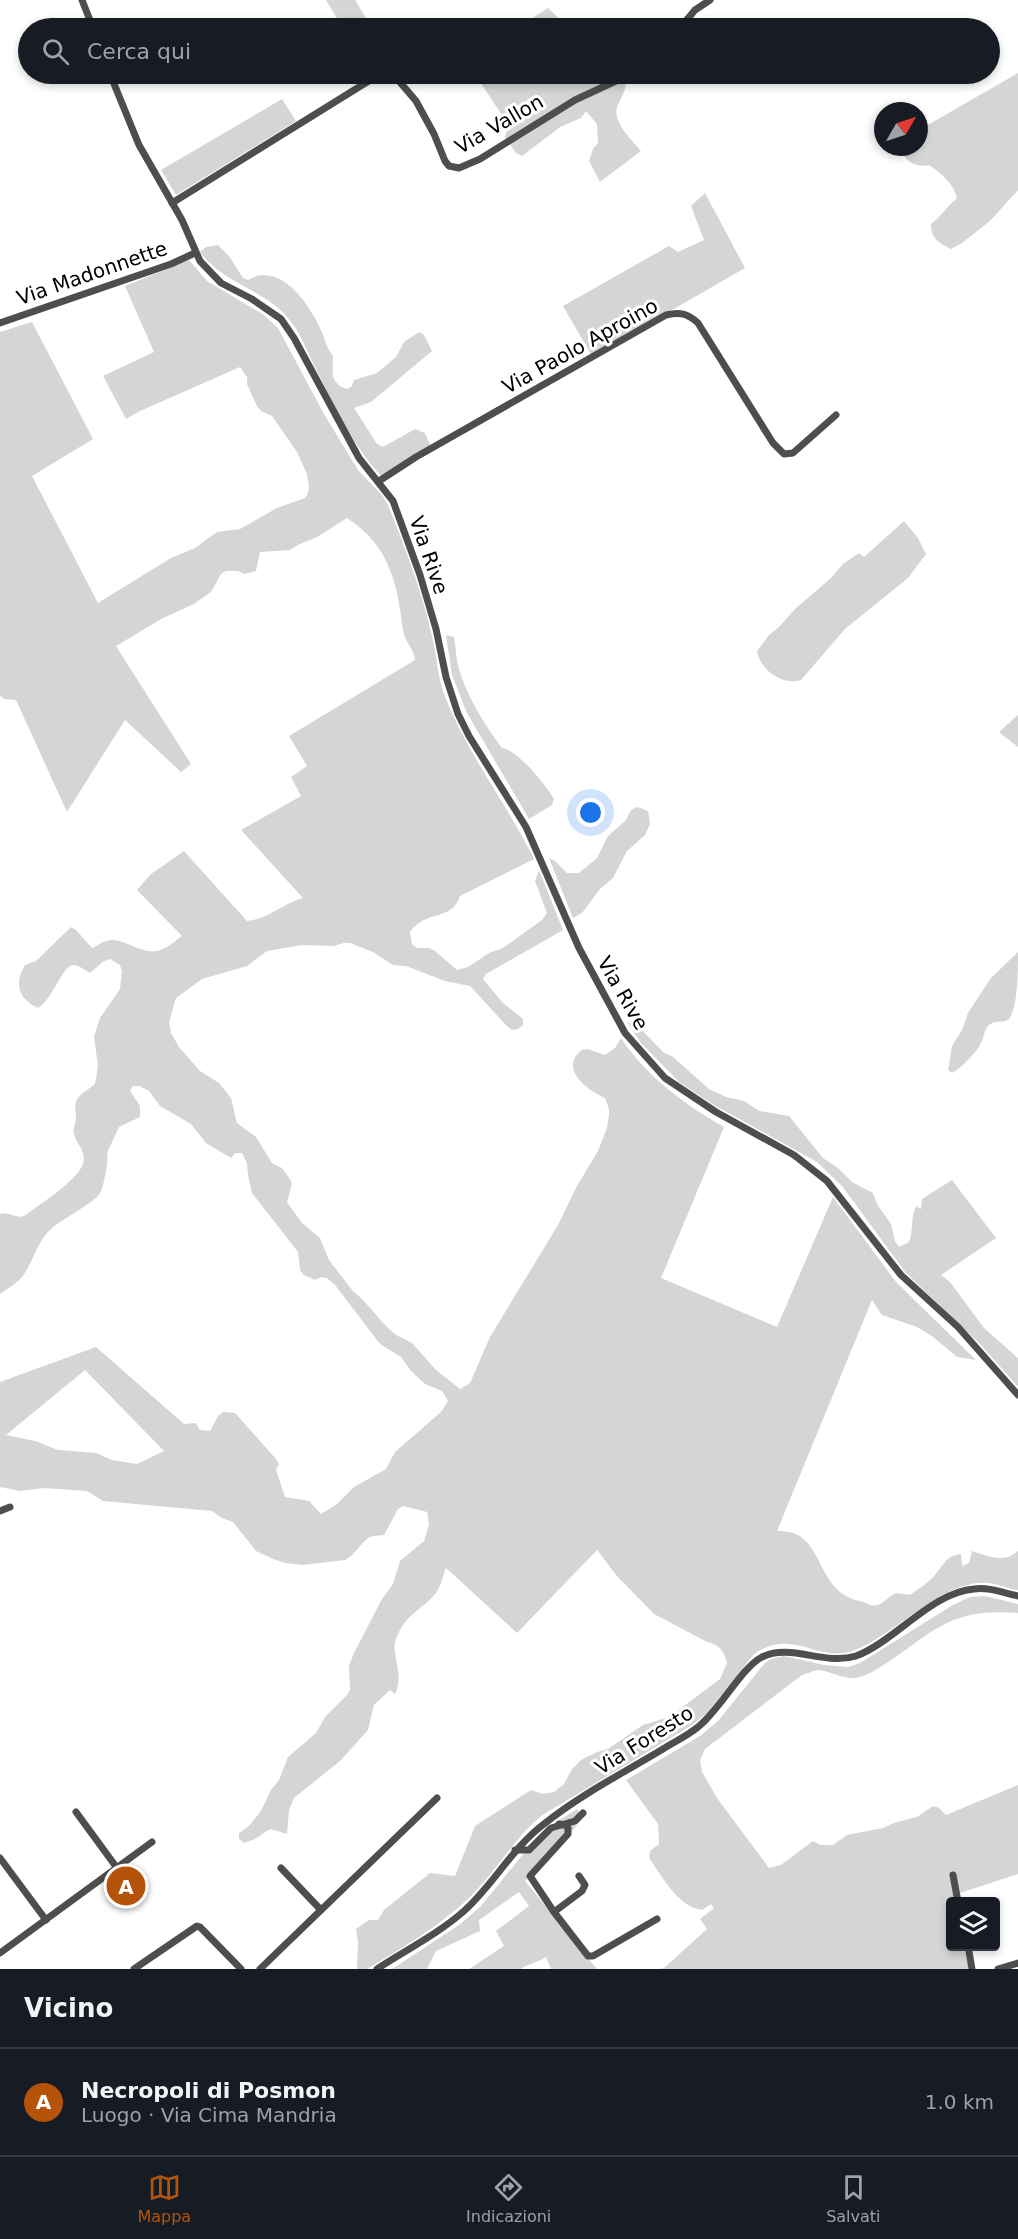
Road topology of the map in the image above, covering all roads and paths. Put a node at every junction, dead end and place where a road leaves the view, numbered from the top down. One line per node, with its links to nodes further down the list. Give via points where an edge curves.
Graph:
1 (82, 0): 3 (street)
2 (710, 0): 4 (street)
3 (89, 18)
4 (688, 18)
5 (114, 84): 9 (street, Via Rive, via 140,145)
6 (364, 84): 9 (street)
7 (401, 84): 8 (street, Via Vallon, via 419,106 445,161 459,168)
8 (609, 84)
9 (172, 203): 10 (street, Via Rive)
10 (195, 253): 11 (street, Via Madonnette); 13 (street, Via Rive, via 221,283 281,319 354,450)
11 (0, 323)
12 (837, 415): 13 (street, Via Paolo Aproino, via 793,453 784,454 773,443 698,324 689,315 678,313 666,315)
13 (378, 480): 14 (street, Via Rive, via 393,501 420,575 458,714 526,827 579,948 625,1033 665,1078 799,1158 827,1181 901,1275 958,1327)
14 (1018, 1395)
15 (10, 1507): 16 (street)
16 (0, 1511)
17 (1018, 1596): 23 (street, Via Foresto, via 974,1588 958,1593 856,1656 831,1660 782,1652 762,1657 697,1728 564,1810)
18 (437, 1798): 30 (street)
19 (76, 1812): 25 (street)
20 (583, 1813): 21 (street, via 574,1821)
21 (559, 1824): 23 (street, via 529,1850); 31 (street, via 565,1825 568,1834 530,1876)
22 (152, 1842): 25 (street)
23 (515, 1850): 37 (street, Via Foresto, via 465,1910)
24 (0, 1857): 33 (street)
25 (117, 1868): 33 (street)
26 (281, 1868): 30 (street)
27 (952, 1875): 29 (street)
28 (579, 1876): 31 (street, via 585,1885 582,1891)
29 (957, 1897)
30 (321, 1910): 40 (street)
31 (554, 1912): 32 (street, via 588,1956)
32 (657, 1919)
33 (46, 1920): 35 (street)
34 (969, 1951): 41 (street)
35 (0, 1953)
36 (1018, 1963): 42 (street)
37 (382, 1968)
38 (134, 1969): 39 (street, via 194,1926 200,1927)
39 (241, 1969)
40 (260, 1969)
41 (972, 1969)
42 (998, 1969)

